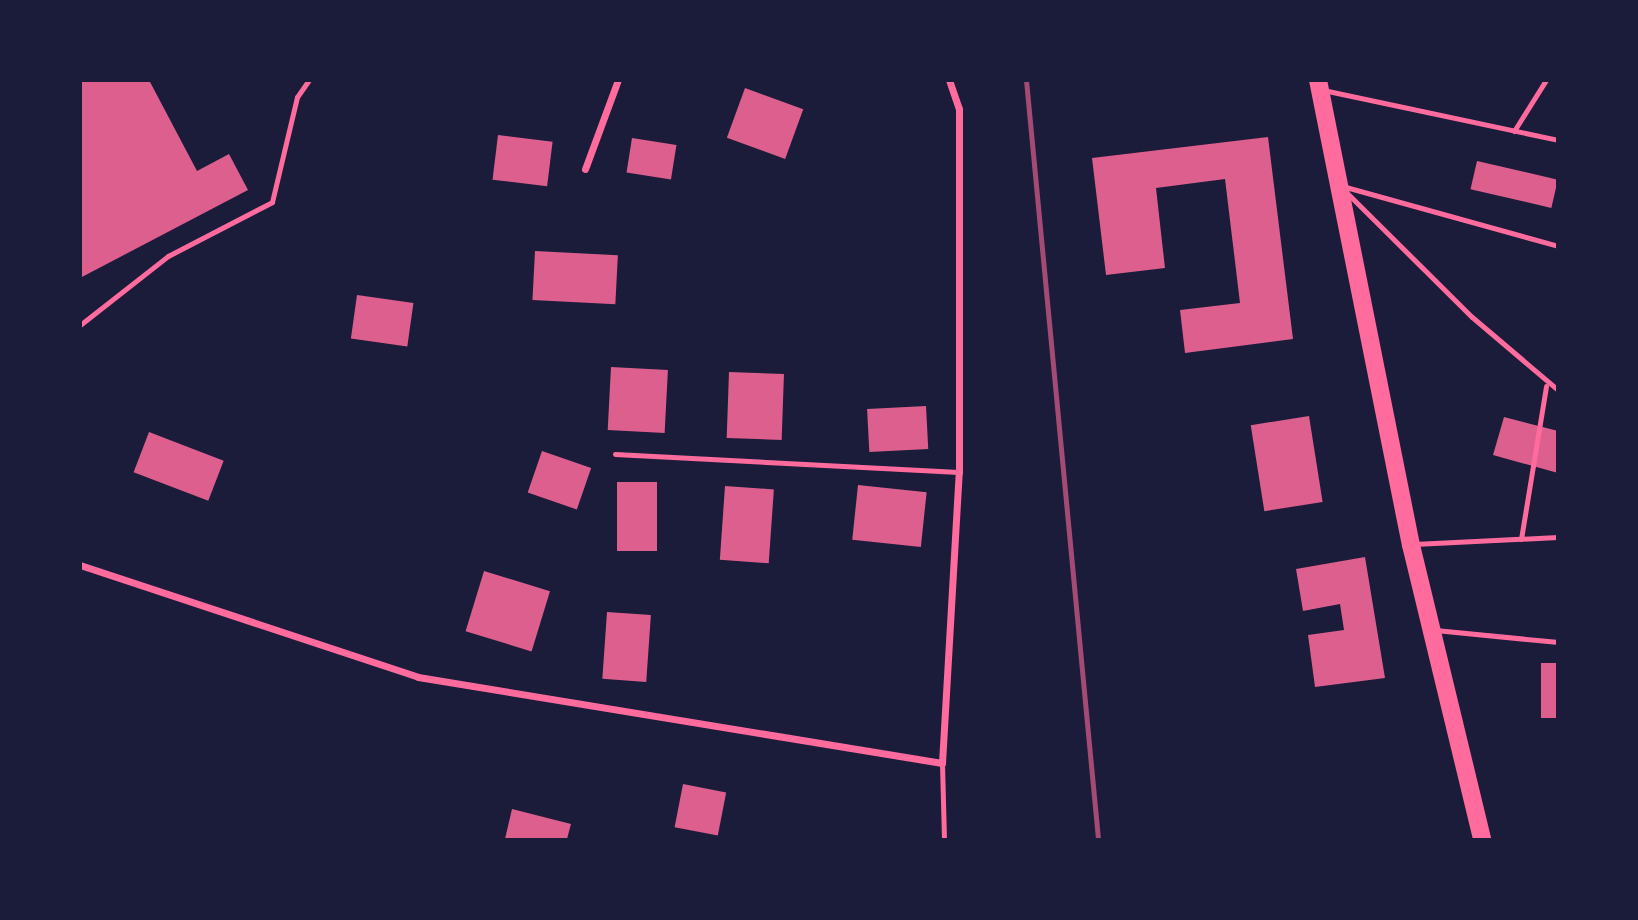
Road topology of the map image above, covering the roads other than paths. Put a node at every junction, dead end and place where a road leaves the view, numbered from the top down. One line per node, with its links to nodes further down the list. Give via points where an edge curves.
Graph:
1 (309, 80): 11 (lane, via 297,97 272,202 168,256)
2 (618, 80): 8 (street)
3 (949, 80): 15 (street, via 959,109)
4 (1546, 80): 6 (lane)
5 (1319, 85): 6 (lane); 9 (main road)
6 (1514, 131): 7 (lane)
7 (1558, 140)
8 (584, 169)
9 (1339, 185): 10 (lane); 12 (lane); 18 (main road)
10 (1558, 246)
11 (80, 325)
12 (1546, 386): 13 (lane); 17 (lane)
13 (1558, 390)
14 (615, 454): 15 (lane)
15 (959, 472): 22 (street)
16 (1558, 537): 17 (lane)
17 (1521, 539): 18 (lane)
18 (1411, 545): 20 (main road)
19 (80, 565): 22 (street, via 418,677)
20 (1432, 629): 21 (lane); 24 (main road)
21 (1558, 642)
22 (942, 763): 23 (lane)
23 (944, 839)
24 (1482, 839)

